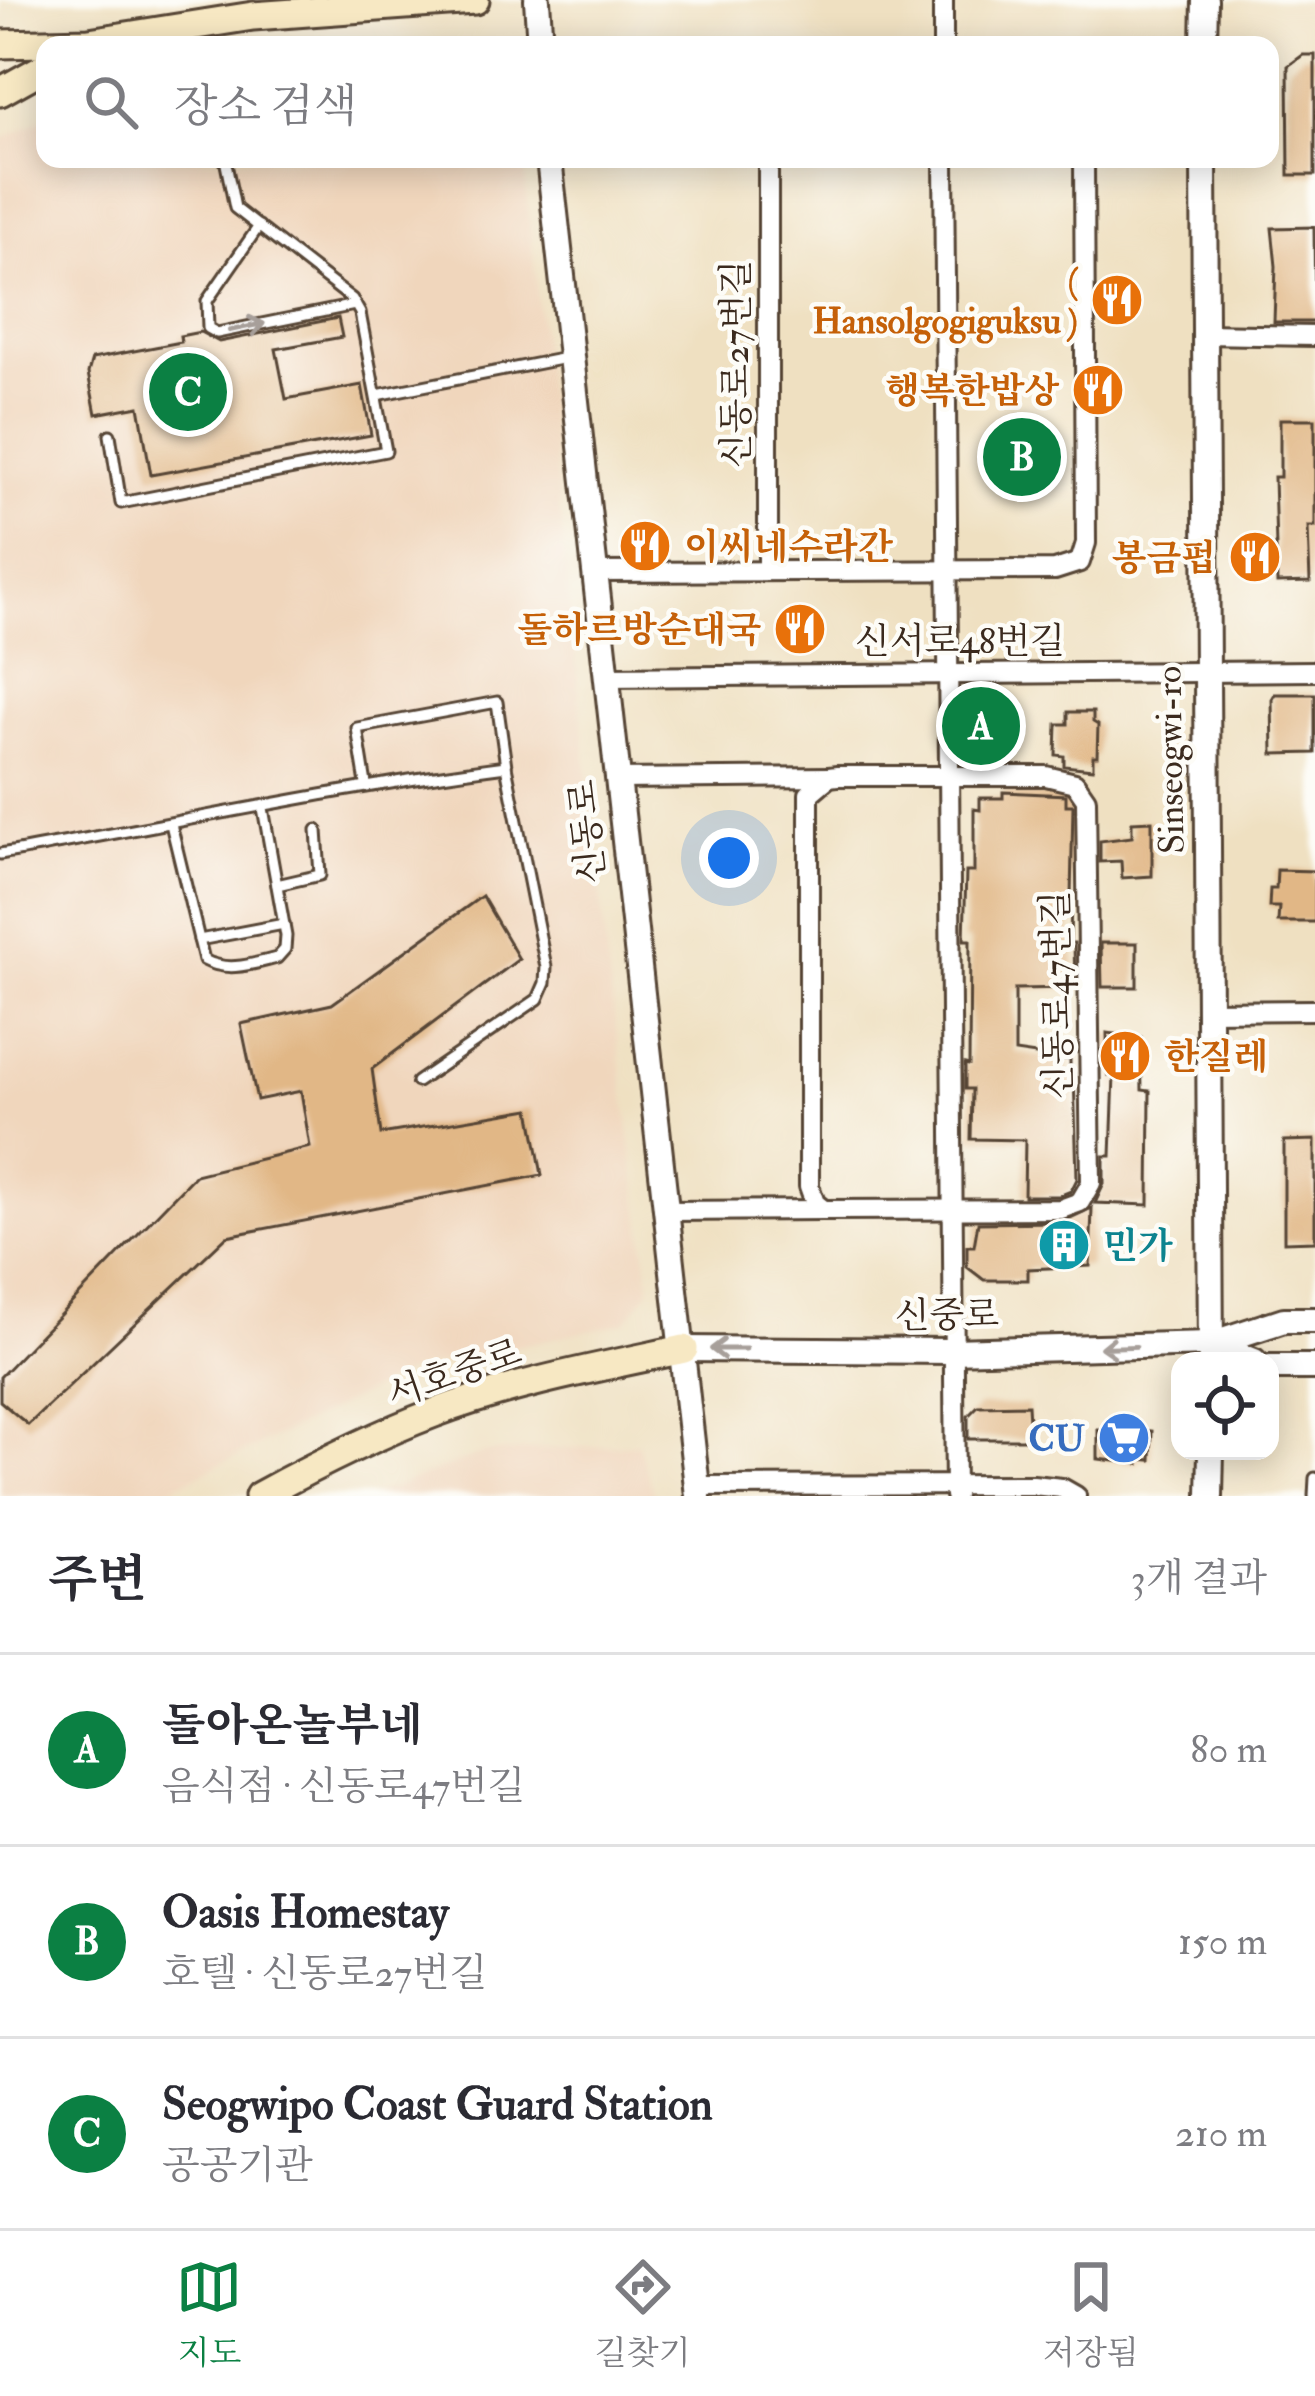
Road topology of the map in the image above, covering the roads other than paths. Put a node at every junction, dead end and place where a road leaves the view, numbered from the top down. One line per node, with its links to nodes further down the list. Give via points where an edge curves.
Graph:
1 (475, 0): 5 (main road)
2 (537, 0): 6 (street)
3 (943, 0): 7 (street)
4 (1204, 0): 8 (street)
5 (200, 34)
6 (539, 36)
7 (943, 36)
8 (1204, 36)
9 (0, 44): 10 (main road)
10 (36, 44)
11 (36, 72): 12 (main road)
12 (0, 92)
13 (227, 168): 19 (lane, via 235,208)
14 (551, 168): 23 (street, 신동로)
15 (768, 168): 27 (street, 신동로27번길)
16 (944, 168): 26 (street)
17 (1084, 168): 26 (street, via 1083,559 1055,570)
18 (1204, 168): 21 (street, Sinseogwi-ro)
19 (260, 226): 20 (lane); 20 (lane, one-way to 20, via 207,302 208,328 217,333)
20 (355, 304): 24 (lane)
21 (1203, 334): 22 (street); 30 (street, Sinseogwi-ro)
22 (1315, 336)
23 (571, 357): 24 (lane); 28 (street, 신동로)
24 (377, 394): 25 (lane, via 386,451 122,503)
25 (110, 435)
26 (949, 568): 27 (street); 31 (street)
27 (768, 570): 28 (street)
28 (594, 572): 32 (street, 신동로)
29 (1315, 670): 30 (street, 신서로48번길)
30 (1204, 671): 31 (street, 신서로48번길); 46 (street, Sinseogwi-ro)
31 (950, 674): 32 (street, 신서로48번길); 34 (street)
32 (605, 676): 36 (street, 신동로)
33 (506, 766): 37 (lane); 37 (lane, via 496,702 356,728); 47 (lane, via 545,983 538,998)
34 (951, 776): 35 (street, 신동로47번길); 49 (street); 49 (street, 신동로47번길, via 1046,776 1075,783 1086,799 1091,1184 1080,1202 1060,1209)
35 (829, 777): 36 (street, 신동로47번길); 48 (street, via 808,794 809,1186)
36 (617, 779): 50 (street, 신동로)
37 (366, 784): 38 (lane)
38 (263, 808): 39 (lane); 42 (lane)
39 (171, 824): 41 (lane); 44 (lane)
40 (317, 830): 42 (lane, via 320,875)
41 (0, 854)
42 (277, 885): 43 (lane)
43 (284, 924): 44 (lane); 44 (lane, via 278,958 232,968 204,960)
44 (199, 940)
45 (1315, 1010): 46 (street)
46 (1208, 1011): 54 (street, Sinseogwi-ro)
47 (417, 1082)
48 (824, 1210): 49 (street, 신동로47번길); 50 (street, 신동로47번길)
49 (952, 1210): 53 (street)
50 (667, 1211): 52 (street, 신동로)
51 (1315, 1320): 55 (street, 신중로, via 1284,1320)
52 (684, 1349): 53 (street, 신중로, one-way to 52); 62 (street, 신동로); 63 (main road, 서호중로, via 436,1412)
53 (952, 1351): 56 (street, 신중로, one-way to 53); 61 (street)
54 (1211, 1352)
55 (1213, 1352)
56 (1171, 1353)
57 (1279, 1367): 58 (street)
58 (1315, 1367)
59 (1210, 1460): 65 (street)
60 (1315, 1478): 66 (lane)
61 (955, 1490): 62 (street); 64 (street, via 1051,1485)
62 (698, 1491)
63 (259, 1496)
64 (1076, 1496)
65 (1210, 1496)
66 (1314, 1496)

